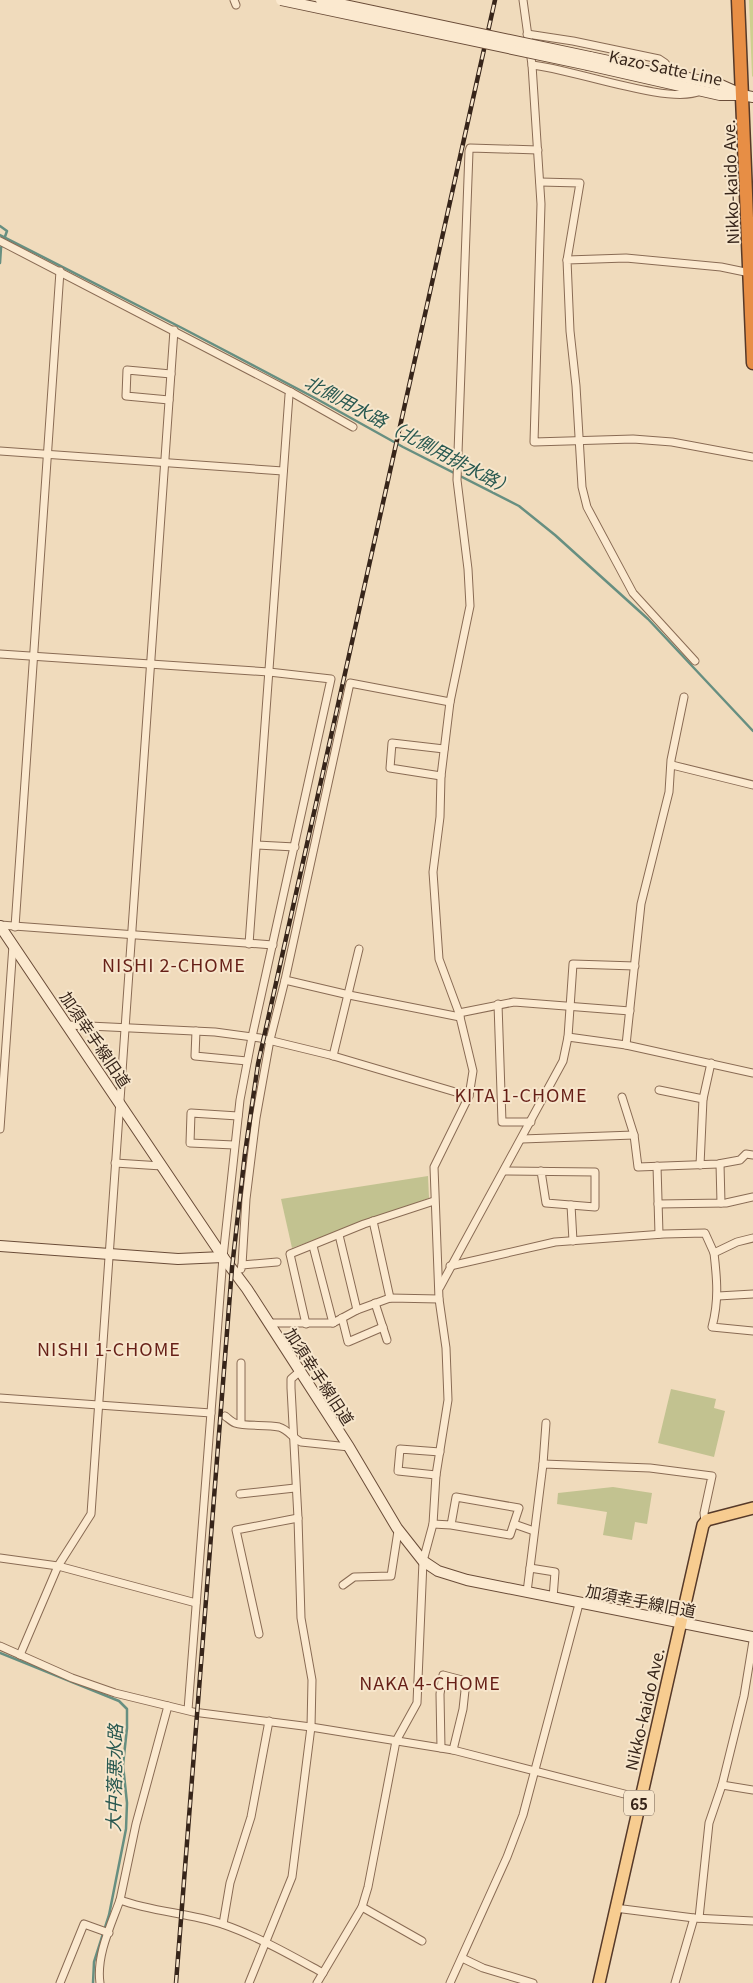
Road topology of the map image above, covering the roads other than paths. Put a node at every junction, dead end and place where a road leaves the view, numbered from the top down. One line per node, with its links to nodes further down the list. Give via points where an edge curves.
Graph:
1 (280, 0): 6 (street, Kazo-Satte Line, bridge)
2 (321, 0): 6 (street, Kazo-Satte Line, bridge)
3 (523, 0): 5 (street)
4 (738, 0): 10 (highway, Nikko-kaido Ave.)
5 (527, 34): 7 (street); 8 (street, via 659,59)
6 (589, 61): 8 (street, Kazo-Satte Line); 9 (street, Kazo-Satte Line)
7 (532, 65): 9 (street, via 663,93 690,94); 11 (street)
8 (674, 74): 10 (street, Kazo-Satte Line, via 721,85)
9 (701, 90): 10 (street, Kazo-Satte Line, via 720,95)
10 (748, 96): 16 (highway, Nikko-kaido Ave.)
11 (538, 150): 12 (street); 36 (street, via 470,148 457,476 470,606)
12 (540, 182): 14 (street, via 580,182); 24 (street, via 534,442)
13 (0, 241): 15 (street)
14 (568, 260): 16 (street, via 626,258); 24 (street)
15 (60, 271): 17 (street); 26 (street)
16 (750, 273): 18 (highway, Nikko-kaido Ave.)
17 (174, 330): 20 (street); 21 (street)
18 (752, 334): 19 (highway, Nikko-kaido Ave.)
19 (753, 363)
20 (171, 374): 22 (street); 22 (street, via 127,370 126,396)
21 (291, 392): 23 (street); 29 (street)
22 (169, 400): 28 (street)
23 (353, 427)
24 (578, 440): 27 (street, via 672,442); 32 (street, via 582,487 588,507 633,593)
25 (0, 450): 26 (street)
26 (48, 454): 28 (street); 31 (street)
27 (753, 457)
28 (165, 462): 29 (street); 33 (street)
29 (284, 471): 34 (street)
30 (0, 654): 31 (street)
31 (33, 656): 33 (street); 44 (street)
32 (695, 661)
33 (151, 665): 34 (street); 45 (street)
34 (270, 672): 41 (street); 42 (street, via 331,680)
35 (684, 697): 38 (street)
36 (450, 702): 37 (street); 51 (street, via 350,683)
37 (444, 749): 39 (street); 39 (street, via 392,743 390,768)
38 (672, 765): 40 (street); 50 (street, via 669,792 641,904)
39 (440, 776): 56 (street, via 440,817 432,872 437,947)
40 (753, 785)
41 (257, 845): 42 (street); 47 (street)
42 (295, 847): 48 (street)
43 (0, 925): 44 (street); 46 (street, 加須幸手線旧道)
44 (15, 927): 45 (street)
45 (132, 935): 47 (street); 58 (street)
46 (13, 942): 57 (street, 加須幸手線旧道); 75 (street)
47 (249, 944): 48 (street)
48 (273, 945): 60 (street)
49 (359, 950): 52 (street)
50 (635, 966): 54 (street, via 573,964); 55 (street)
51 (285, 980): 52 (street); 62 (street)
52 (348, 995): 56 (street); 64 (street)
53 (498, 1004): 54 (street); 56 (street); 74 (street, via 502,1122)
54 (570, 1006): 55 (street); 61 (street)
55 (630, 1011): 63 (street)
56 (459, 1015): 69 (street, via 473,1071)
57 (68, 1025): 58 (street); 72 (street, 加須幸手線旧道)
58 (125, 1028): 59 (street); 72 (street)
59 (196, 1031): 60 (street); 65 (street, via 195,1056)
60 (252, 1037): 62 (street); 65 (street)
61 (568, 1037): 63 (street); 74 (street, via 563,1061)
62 (270, 1040): 64 (street); 103 (street, via 246,1200)
63 (626, 1045): 66 (street)
64 (333, 1056): 69 (street)
65 (248, 1061): 73 (street)
66 (711, 1063): 67 (street); 71 (street)
67 (753, 1074)
68 (660, 1090): 71 (street)
69 (468, 1096): 88 (street, via 434,1167)
70 (622, 1097): 76 (street)
71 (703, 1099): 82 (street)
72 (119, 1101): 80 (street); 83 (street, 加須幸手線旧道)
73 (238, 1116): 78 (street); 78 (street, via 191,1113 190,1143)
74 (531, 1122): 77 (street)
75 (0, 1129)
76 (634, 1135): 77 (street); 84 (street, via 638,1167)
77 (522, 1139): 85 (street)
78 (234, 1145): 101 (street)
79 (753, 1155): 81 (street, via 746,1154 740,1160)
80 (115, 1164): 83 (street); 99 (street)
81 (720, 1164): 82 (street); 89 (street)
82 (700, 1165): 84 (street)
83 (162, 1166): 101 (street, 加須幸手線旧道)
84 (657, 1166): 90 (street)
85 (504, 1171): 86 (street); 104 (street)
86 (541, 1171): 91 (street, via 546,1203); 91 (street, via 595,1172 595,1207)
87 (753, 1197): 89 (street)
88 (434, 1201): 92 (street); 106 (street)
89 (720, 1203): 90 (street)
90 (658, 1204): 93 (street)
91 (571, 1205): 96 (street)
92 (373, 1221): 94 (street); 109 (street)
93 (659, 1234): 96 (street); 100 (street, via 705,1233)
94 (339, 1235): 98 (street); 112 (street)
95 (753, 1238): 100 (street)
96 (573, 1241): 104 (street, via 555,1242)
97 (0, 1246): 99 (street)
98 (313, 1246): 115 (street); 116 (street, via 290,1254)
99 (109, 1253): 101 (street, via 178,1259); 123 (street)
100 (714, 1253): 108 (street)
101 (223, 1257): 105 (street, 加須幸手線旧道); 124 (street)
102 (278, 1262): 103 (street)
103 (242, 1265): 105 (street)
104 (450, 1266): 106 (street)
105 (238, 1276): 114 (street, 加須幸手線旧道)
106 (440, 1288): 110 (street)
107 (753, 1294): 108 (street)
108 (718, 1296): 118 (street, via 712,1327)
109 (390, 1298): 110 (street); 111 (street)
110 (439, 1299): 130 (street, via 446,1348 448,1400)
111 (375, 1303): 112 (street); 117 (street)
112 (357, 1310): 113 (street)
113 (342, 1318): 115 (street); 117 (street, via 348,1342)
114 (268, 1323): 116 (street); 121 (street, 加須幸手線旧道)
115 (333, 1323): 116 (street)
116 (306, 1324)
117 (383, 1327): 119 (street)
118 (753, 1331)
119 (387, 1340)
120 (241, 1364): 127 (street)
121 (299, 1372): 128 (street, via 291,1379); 129 (street, 加須幸手線旧道)
122 (0, 1398): 123 (street)
123 (98, 1405): 124 (street); 145 (street, via 91,1514)
124 (211, 1413): 150 (street)
125 (225, 1416): 127 (street)
126 (546, 1423): 131 (street)
127 (241, 1424): 128 (street, via 278,1427 291,1433)
128 (295, 1439): 129 (street); 133 (street)
129 (349, 1447): 141 (street, 加須幸手線旧道)
130 (440, 1452): 132 (street); 132 (street, via 400,1449 398,1470)
131 (543, 1464): 137 (street, via 650,1468 712,1476); 142 (street)
132 (436, 1476): 138 (street)
133 (296, 1488): 134 (street); 136 (street)
134 (240, 1494)
135 (753, 1508): 137 (main road)
136 (298, 1518): 153 (street, via 236,1530); 160 (street, via 301,1618 312,1680)
137 (705, 1522): 152 (main road, Nikko-kaido Ave. / 65)
138 (433, 1524): 139 (street); 144 (street)
139 (450, 1524): 140 (street, via 510,1535); 140 (street, via 456,1496 519,1508)
140 (514, 1524): 142 (street)
141 (398, 1531): 144 (street, 加須幸手線旧道); 147 (street, via 391,1576 354,1577)
142 (534, 1531): 146 (street)
143 (0, 1558): 145 (street)
144 (423, 1562): 148 (street, 加須幸手線旧道, via 438,1571 467,1580); 161 (street, via 417,1703)
145 (58, 1566): 150 (street); 156 (street)
146 (530, 1568): 148 (street); 149 (street, via 555,1572)
147 (343, 1585)
148 (527, 1592): 149 (street, 加須幸手線旧道)
149 (553, 1598): 151 (street, 加須幸手線旧道)
150 (196, 1603): 158 (street)
151 (578, 1604): 152 (street, 加須幸手線旧道); 164 (street)
152 (681, 1623): 154 (street, 加須幸手線旧道); 167 (main road, Nikko-kaido Ave. / 65)
153 (259, 1634)
154 (753, 1639): 165 (street, via 744,1696)
155 (0, 1646): 156 (street)
156 (20, 1655): 157 (street, via 115,1693)
157 (168, 1706): 158 (street); 168 (street, via 136,1824)
158 (188, 1710): 159 (street)
159 (269, 1721): 160 (street); 173 (street, via 251,1817 230,1883)
160 (311, 1727): 161 (street); 176 (street, via 292,1877)
161 (396, 1741): 162 (street); 169 (street)
162 (441, 1748): 163 (street); 163 (street, via 443,1675 466,1680 463,1710)
163 (453, 1750): 164 (street)
164 (536, 1772): 167 (street); 177 (street, via 507,1857)
165 (722, 1785): 166 (street); 171 (street, via 709,1823)
166 (753, 1790)
167 (640, 1798): 170 (main road, Nikko-kaido Ave. / 65)
168 (120, 1900): 173 (street); 174 (street)
169 (362, 1907): 175 (street); 178 (street)
170 (615, 1908): 171 (street); 185 (main road, Nikko-kaido Ave. / 65)
171 (696, 1918): 172 (street); 186 (street)
172 (753, 1921)
173 (224, 1924): 176 (street)
174 (108, 1933): 179 (street, via 84,1924); 180 (street, via 98,1972)
175 (422, 1941)
176 (265, 1942): 178 (street); 181 (street)
177 (462, 1958): 183 (street); 184 (street)
178 (323, 1973): 182 (street)
179 (60, 1983)
180 (100, 1983)
181 (249, 1983)
182 (317, 1983)
183 (450, 1983)
184 (533, 1983)
185 (599, 1983)
186 (675, 1983)

